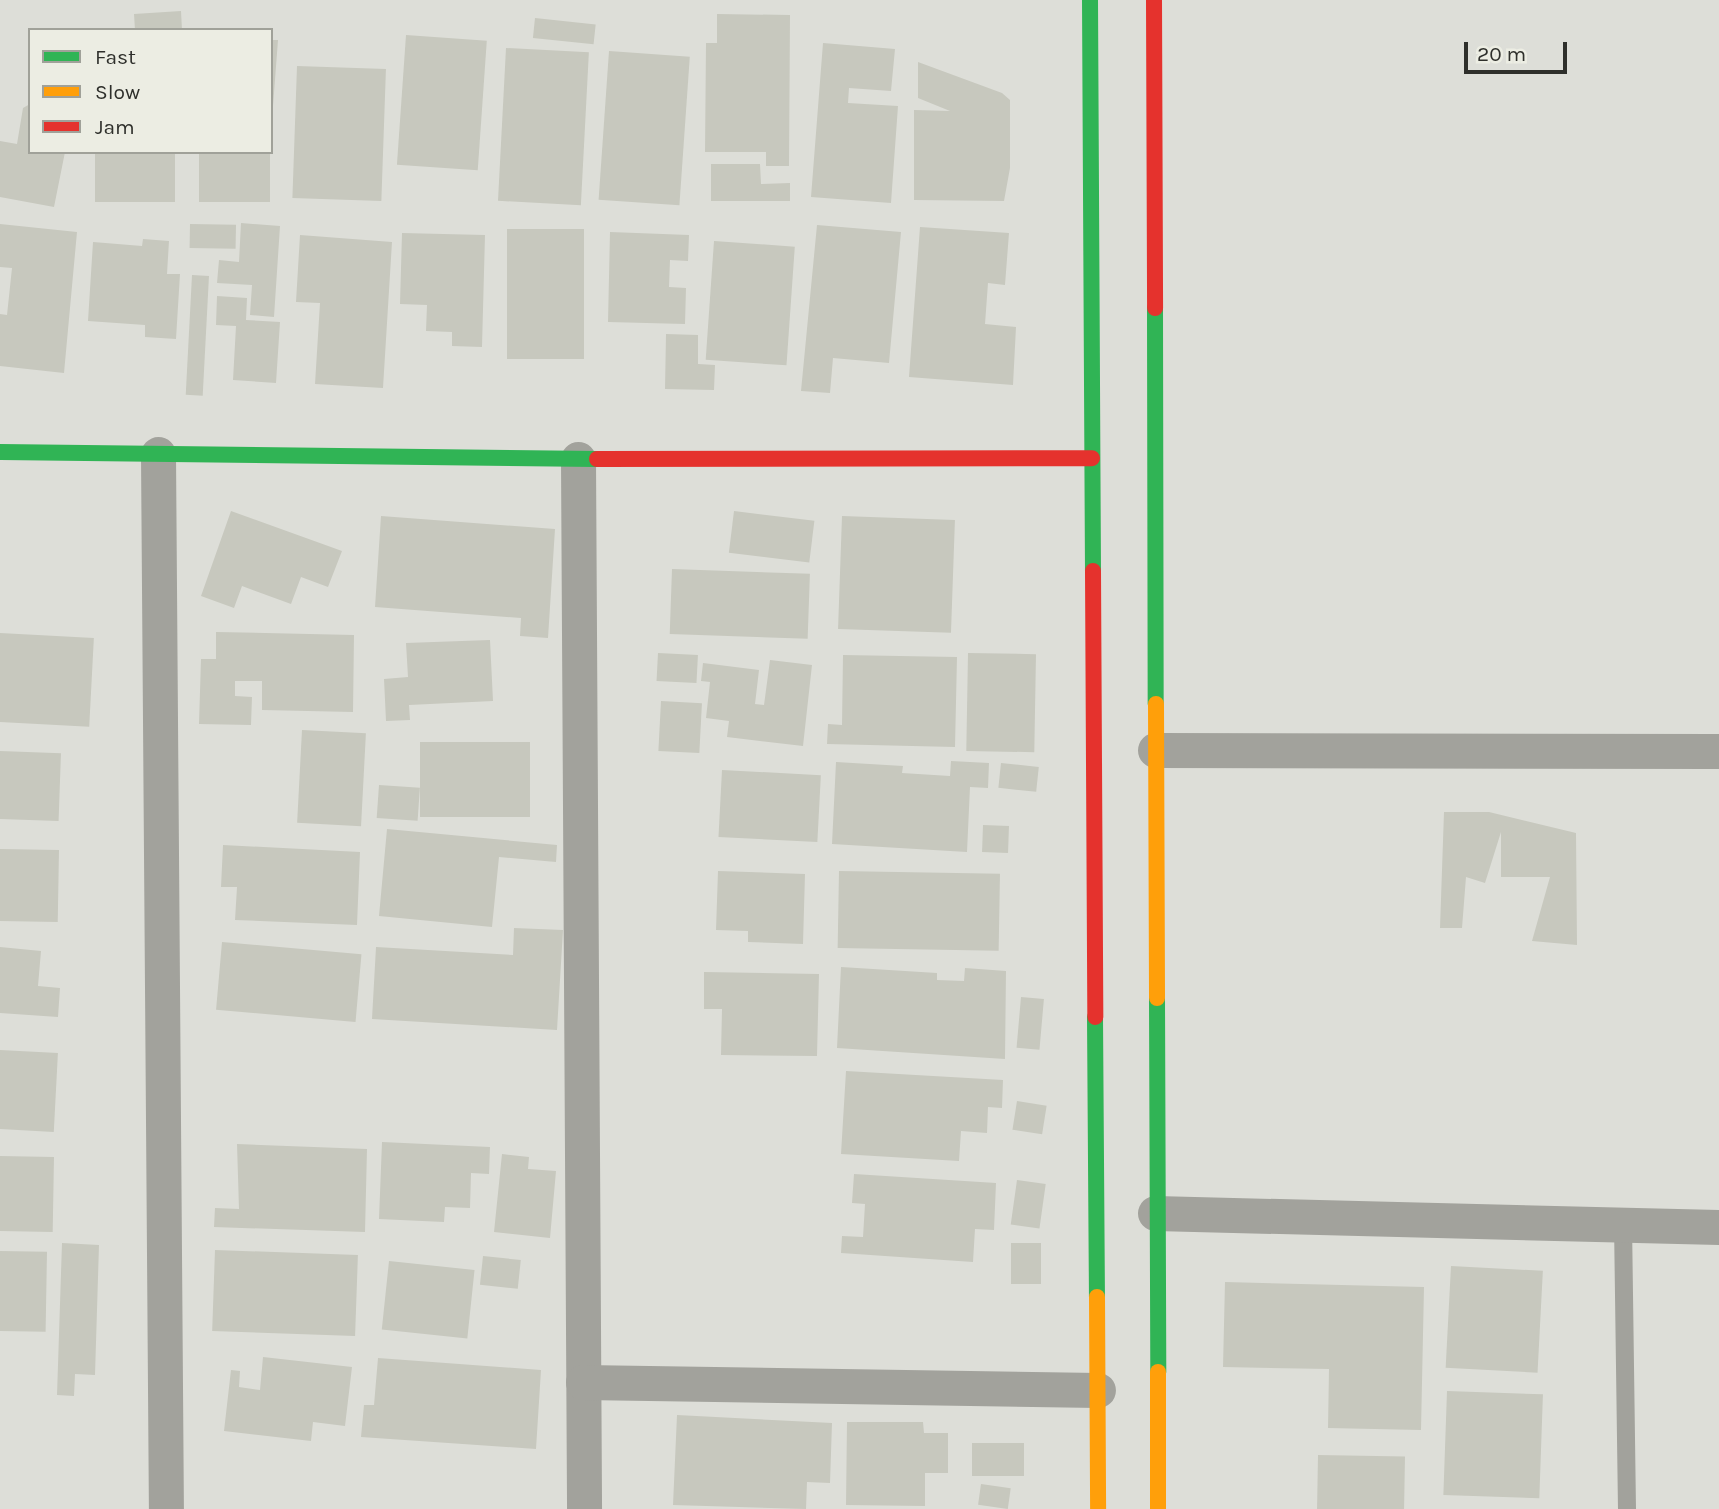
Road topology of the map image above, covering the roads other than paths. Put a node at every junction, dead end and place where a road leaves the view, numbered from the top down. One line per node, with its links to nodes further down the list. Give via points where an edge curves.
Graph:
1 (1090, 0): 5 (street)
2 (1154, 0): 7 (street)
3 (0, 452): 4 (street)
4 (158, 454): 6 (street); 15 (street)
5 (1092, 458): 6 (street); 13 (street)
6 (578, 459): 12 (street)
7 (1155, 750): 8 (street); 9 (street)
8 (1719, 751)
9 (1155, 1213): 10 (street); 19 (street)
10 (1623, 1223): 11 (street); 20 (lane)
11 (1719, 1227)
12 (583, 1382): 13 (street); 16 (street)
13 (1098, 1391): 14 (street)
14 (1098, 1485): 17 (street); 18 (street)
15 (166, 1509)
16 (584, 1509)
17 (1098, 1509)
18 (1105, 1509)
19 (1158, 1509)
20 (1627, 1509)

